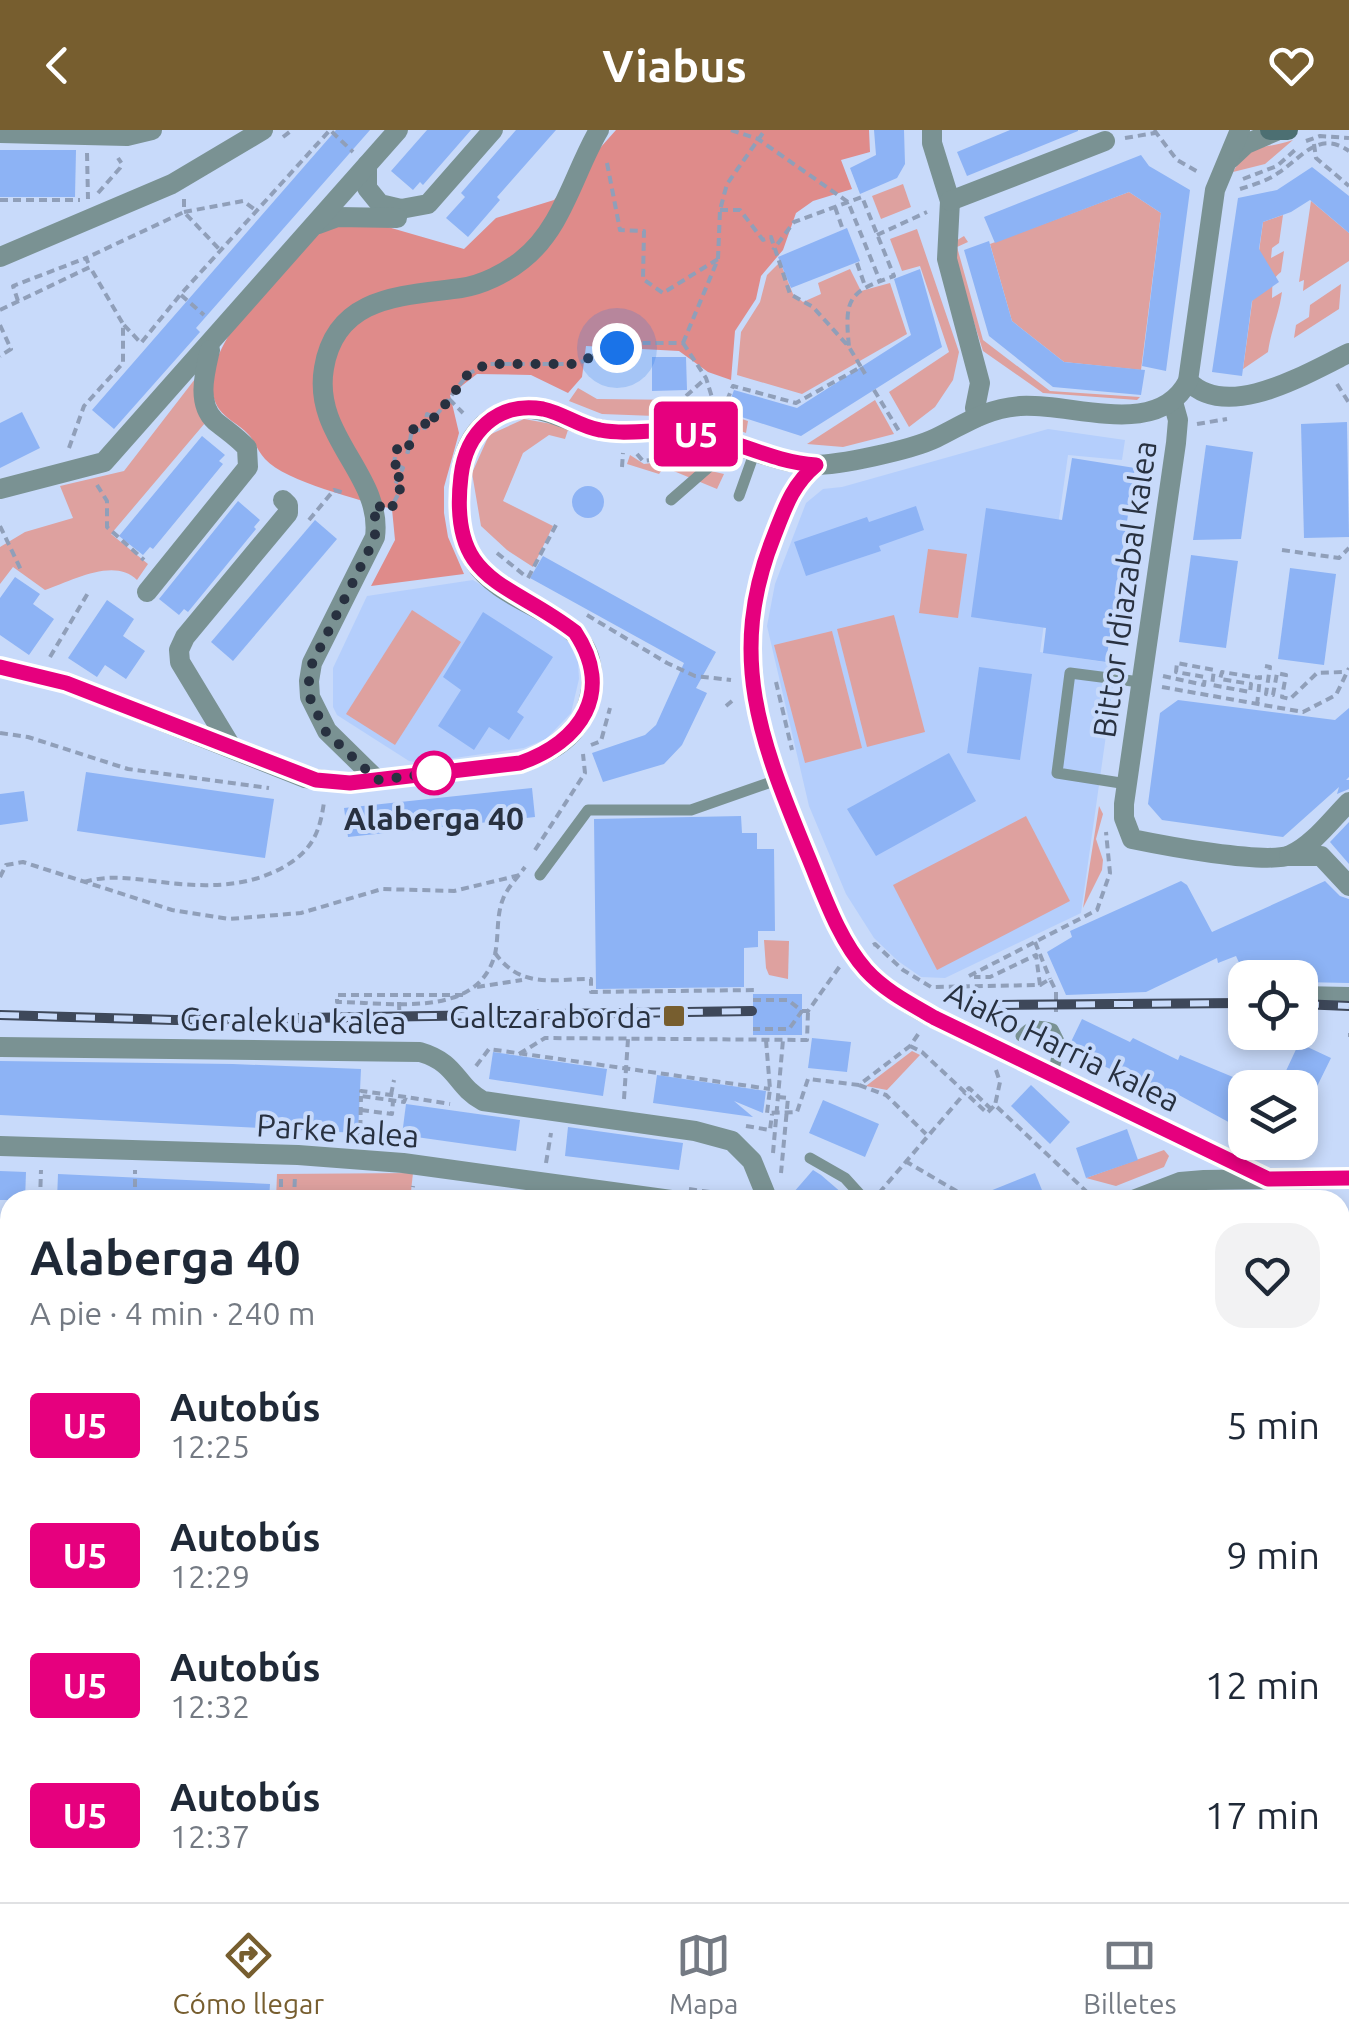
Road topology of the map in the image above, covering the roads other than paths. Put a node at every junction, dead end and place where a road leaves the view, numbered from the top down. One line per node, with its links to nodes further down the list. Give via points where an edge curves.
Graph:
1 (152, 130): 9 (street, via 127,136)
2 (263, 130): 16 (street, via 172,184)
3 (398, 130): 11 (street)
4 (493, 130): 14 (street)
5 (600, 130): 35 (street, via 560,211 524,258 464,288 371,304 334,336 323,373 327,417 375,504 375,538 312,664 310,698 326,732)
6 (932, 130): 13 (street)
7 (1240, 130): 12 (street)
8 (1278, 130): 12 (street, via 1246,144)
9 (0, 133)
10 (1105, 142): 13 (street)
11 (367, 166): 14 (street, via 367,188 380,204 401,210); 15 (street)
12 (1220, 178): 19 (street)
13 (950, 201): 21 (street, via 947,258 980,383)
14 (428, 204): 15 (street, via 403,217 348,216)
15 (316, 225): 17 (street)
16 (0, 257)
17 (217, 337): 26 (street, via 104,462); 31 (street, via 204,398 211,418 247,448 248,466)
18 (1349, 353): 19 (street, via 1236,399 1197,390)
19 (1188, 381): 20 (street)
20 (1174, 402): 21 (street, via 1135,414 1022,406); 33 (street, Bittor Idiazabal kalea, via 1176,443)
21 (977, 417): 25 (street, via 938,438)
22 (730, 443): 23 (street); 29 (lane); 35 (street, via 691,432 602,430 527,408 478,429 460,480 468,550 486,576 575,632 592,676 587,710 576,730 547,754)
23 (754, 451): 24 (street); 28 (lane)
24 (786, 460): 25 (street); 27 (street)
25 (816, 465): 27 (street, Aiako Harria kalea)
26 (0, 489)
27 (792, 490): 36 (street, Aiako Harria kalea, via 757,588 751,638 755,710)
28 (739, 496)
29 (671, 500)
30 (285, 506): 34 (street, via 178,650)
31 (148, 592)
32 (0, 667): 34 (street, via 66,683)
33 (1140, 682): 37 (street, Bittor Idiazabal kalea); 37 (lane, via 1070,674 1056,773)
34 (232, 748): 35 (street, via 316,780)
35 (377, 780)
36 (776, 780): 40 (lane, via 691,810 588,810); 46 (street, Aiako Harria kalea, via 846,959 906,1001)
37 (1126, 784): 39 (street, Bittor Idiazabal kalea, via 1124,818 1132,838)
38 (1349, 802): 39 (street)
39 (1289, 856): 41 (street, via 1321,856)
40 (540, 875)
41 (1349, 886)
42 (1318, 996): 43 (street)
43 (1349, 997)
44 (1021, 1036): 46 (lane, via 1040,1025 1053,1029 1060,1043)
45 (0, 1047): 54 (street, Geralekua kalea, via 420,1052 444,1060 484,1101 732,1142 752,1162)
46 (1052, 1074): 47 (street, Aiako Harria kalea)
47 (1185, 1138): 51 (street, Aiako Harria kalea); 52 (street, via 1188,1164)
48 (0, 1146): 53 (street, Parke kalea, via 404,1162)
49 (810, 1158): 55 (lane)
50 (1349, 1178): 51 (street)
51 (1268, 1179): 52 (street)
52 (1180, 1182): 56 (street)
53 (600, 1190)
54 (763, 1190)
55 (858, 1190)
56 (1147, 1190)

